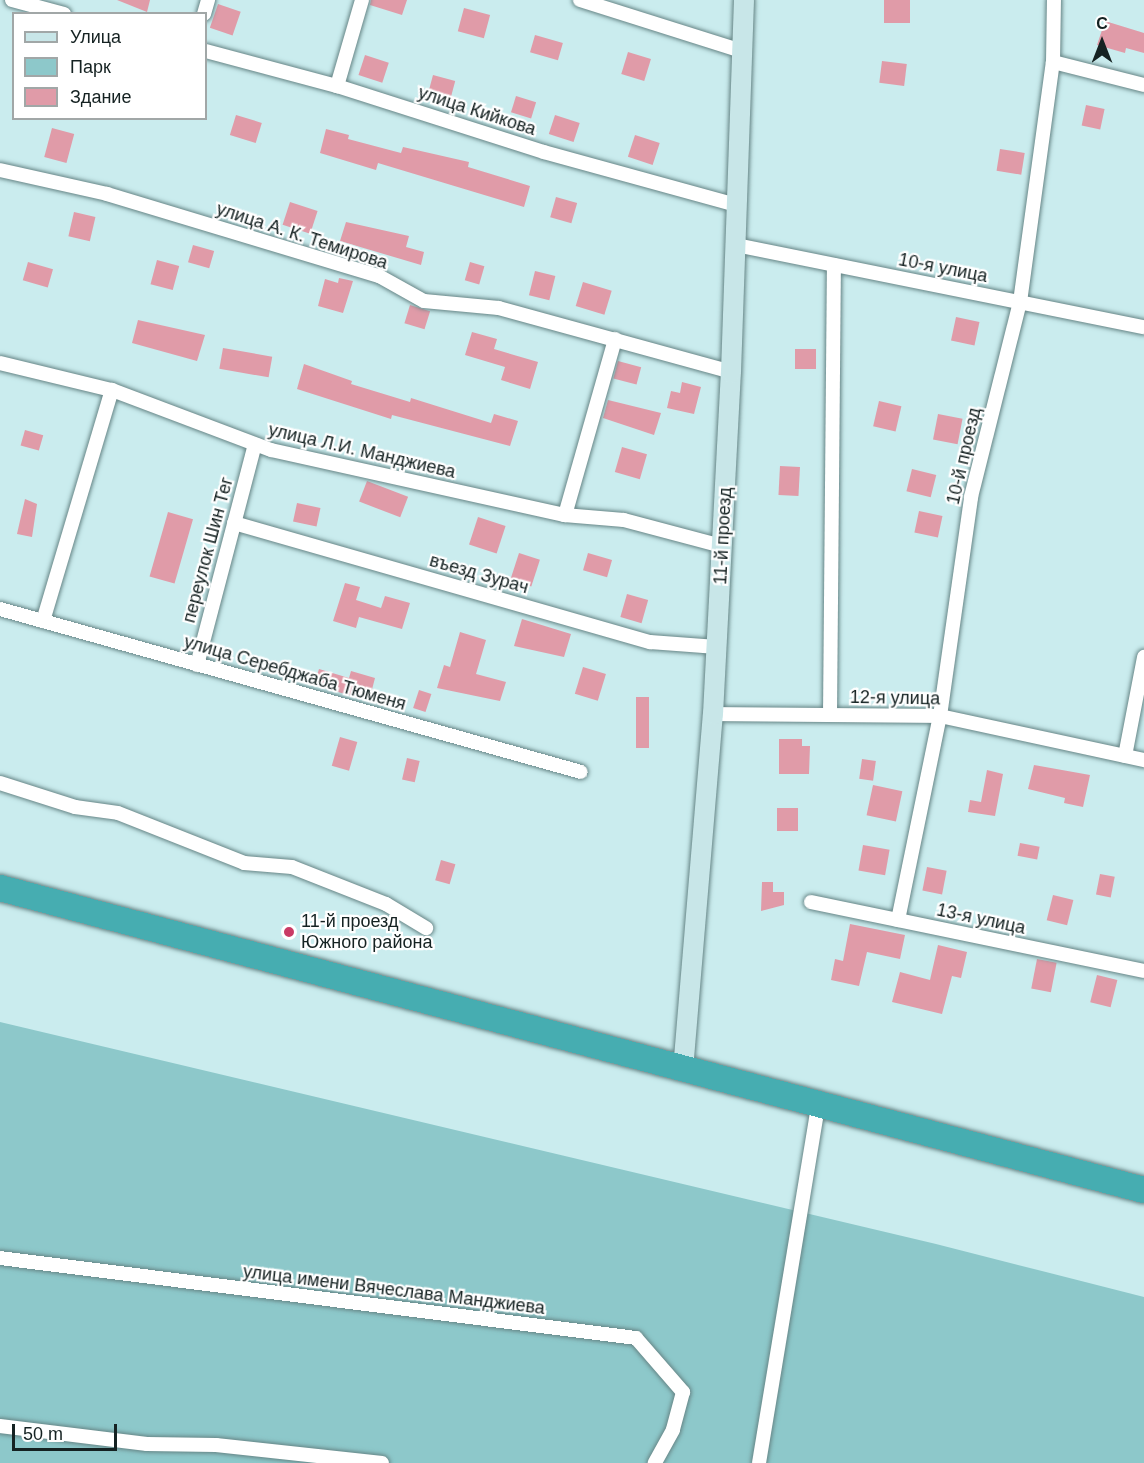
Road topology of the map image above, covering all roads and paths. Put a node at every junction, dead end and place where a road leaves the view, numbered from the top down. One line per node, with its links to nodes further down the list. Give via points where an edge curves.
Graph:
1 (12, 0): 6 (street)
2 (362, 0): 11 (street)
3 (580, 0): 8 (street)
4 (744, 0): 8 (street, 11-й проезд)
5 (1054, 0): 9 (street, 10-й проезд)
6 (56, 8)
7 (207, 51): 11 (street, улица Кийкова)
8 (742, 51): 13 (street, 11-й проезд)
9 (1053, 62): 10 (street); 16 (street, 10-й проезд)
10 (1144, 85)
11 (338, 86): 13 (street, улица Кийкова, via 544,152)
12 (0, 171): 18 (street, улица А. К. Темирова, via 107,194 379,276 424,301 499,308)
13 (737, 205): 14 (street, 11-й проезд)
14 (736, 245): 15 (street, 10-я улица); 20 (street, 11-й проезд)
15 (834, 265): 16 (street, 10-я улица); 32 (street)
16 (1020, 302): 17 (street, 10-я улица); 33 (street, 10-й проезд, via 971,497)
17 (1144, 327)
18 (615, 339): 20 (street, улица А. К. Темирова); 23 (street)
19 (0, 363): 21 (street, улица Л.И. Манджиева)
20 (731, 372): 25 (street, 11-й проезд)
21 (112, 390): 22 (street, улица Л.И. Манджиева); 27 (street)
22 (255, 444): 23 (street, улица Л.И. Манджиева); 24 (street, переулок Шин Тег)
23 (565, 515): 25 (street, улица Л.И. Манджиева, via 624,520)
24 (234, 523): 28 (street, въезд Зурач, via 650,642); 30 (street, переулок Шин Тег)
25 (722, 546): 28 (street, 11-й проезд)
26 (0, 609): 27 (street, улица Серебджаба Тюменя)
27 (43, 621): 30 (street, улица Серебджаба Тюменя)
28 (717, 647): 31 (street, 11-й проезд)
29 (1144, 657): 34 (street)
30 (197, 665): 36 (street, улица Серебджаба Тюменя)
31 (713, 714): 32 (street, 12-я улица); 43 (street, 11-й проезд)
32 (830, 715): 33 (street, 12-я улица)
33 (940, 716): 34 (street, 12-я улица); 40 (street, 10-й проезд)
34 (1125, 756): 35 (street, 12-я улица)
35 (1144, 760)
36 (581, 772)
37 (0, 783): 41 (street, via 75,807 118,813 244,863 292,867 386,904)
38 (0, 888): 43 (highway)
39 (811, 902): 40 (street, 13-я улица)
40 (898, 920): 42 (street, 13-я улица)
41 (426, 928)
42 (1144, 971)
43 (683, 1070): 44 (highway)
44 (818, 1106): 45 (highway); 51 (street)
45 (1144, 1190)
46 (0, 1258): 50 (street, улица имени Вячеслава Манджиева, via 636,1338 683,1392 673,1430)
47 (0, 1426): 48 (street, via 147,1444 216,1445)
48 (365, 1462): 49 (street)
49 (382, 1463)
50 (655, 1463)
51 (759, 1463)

